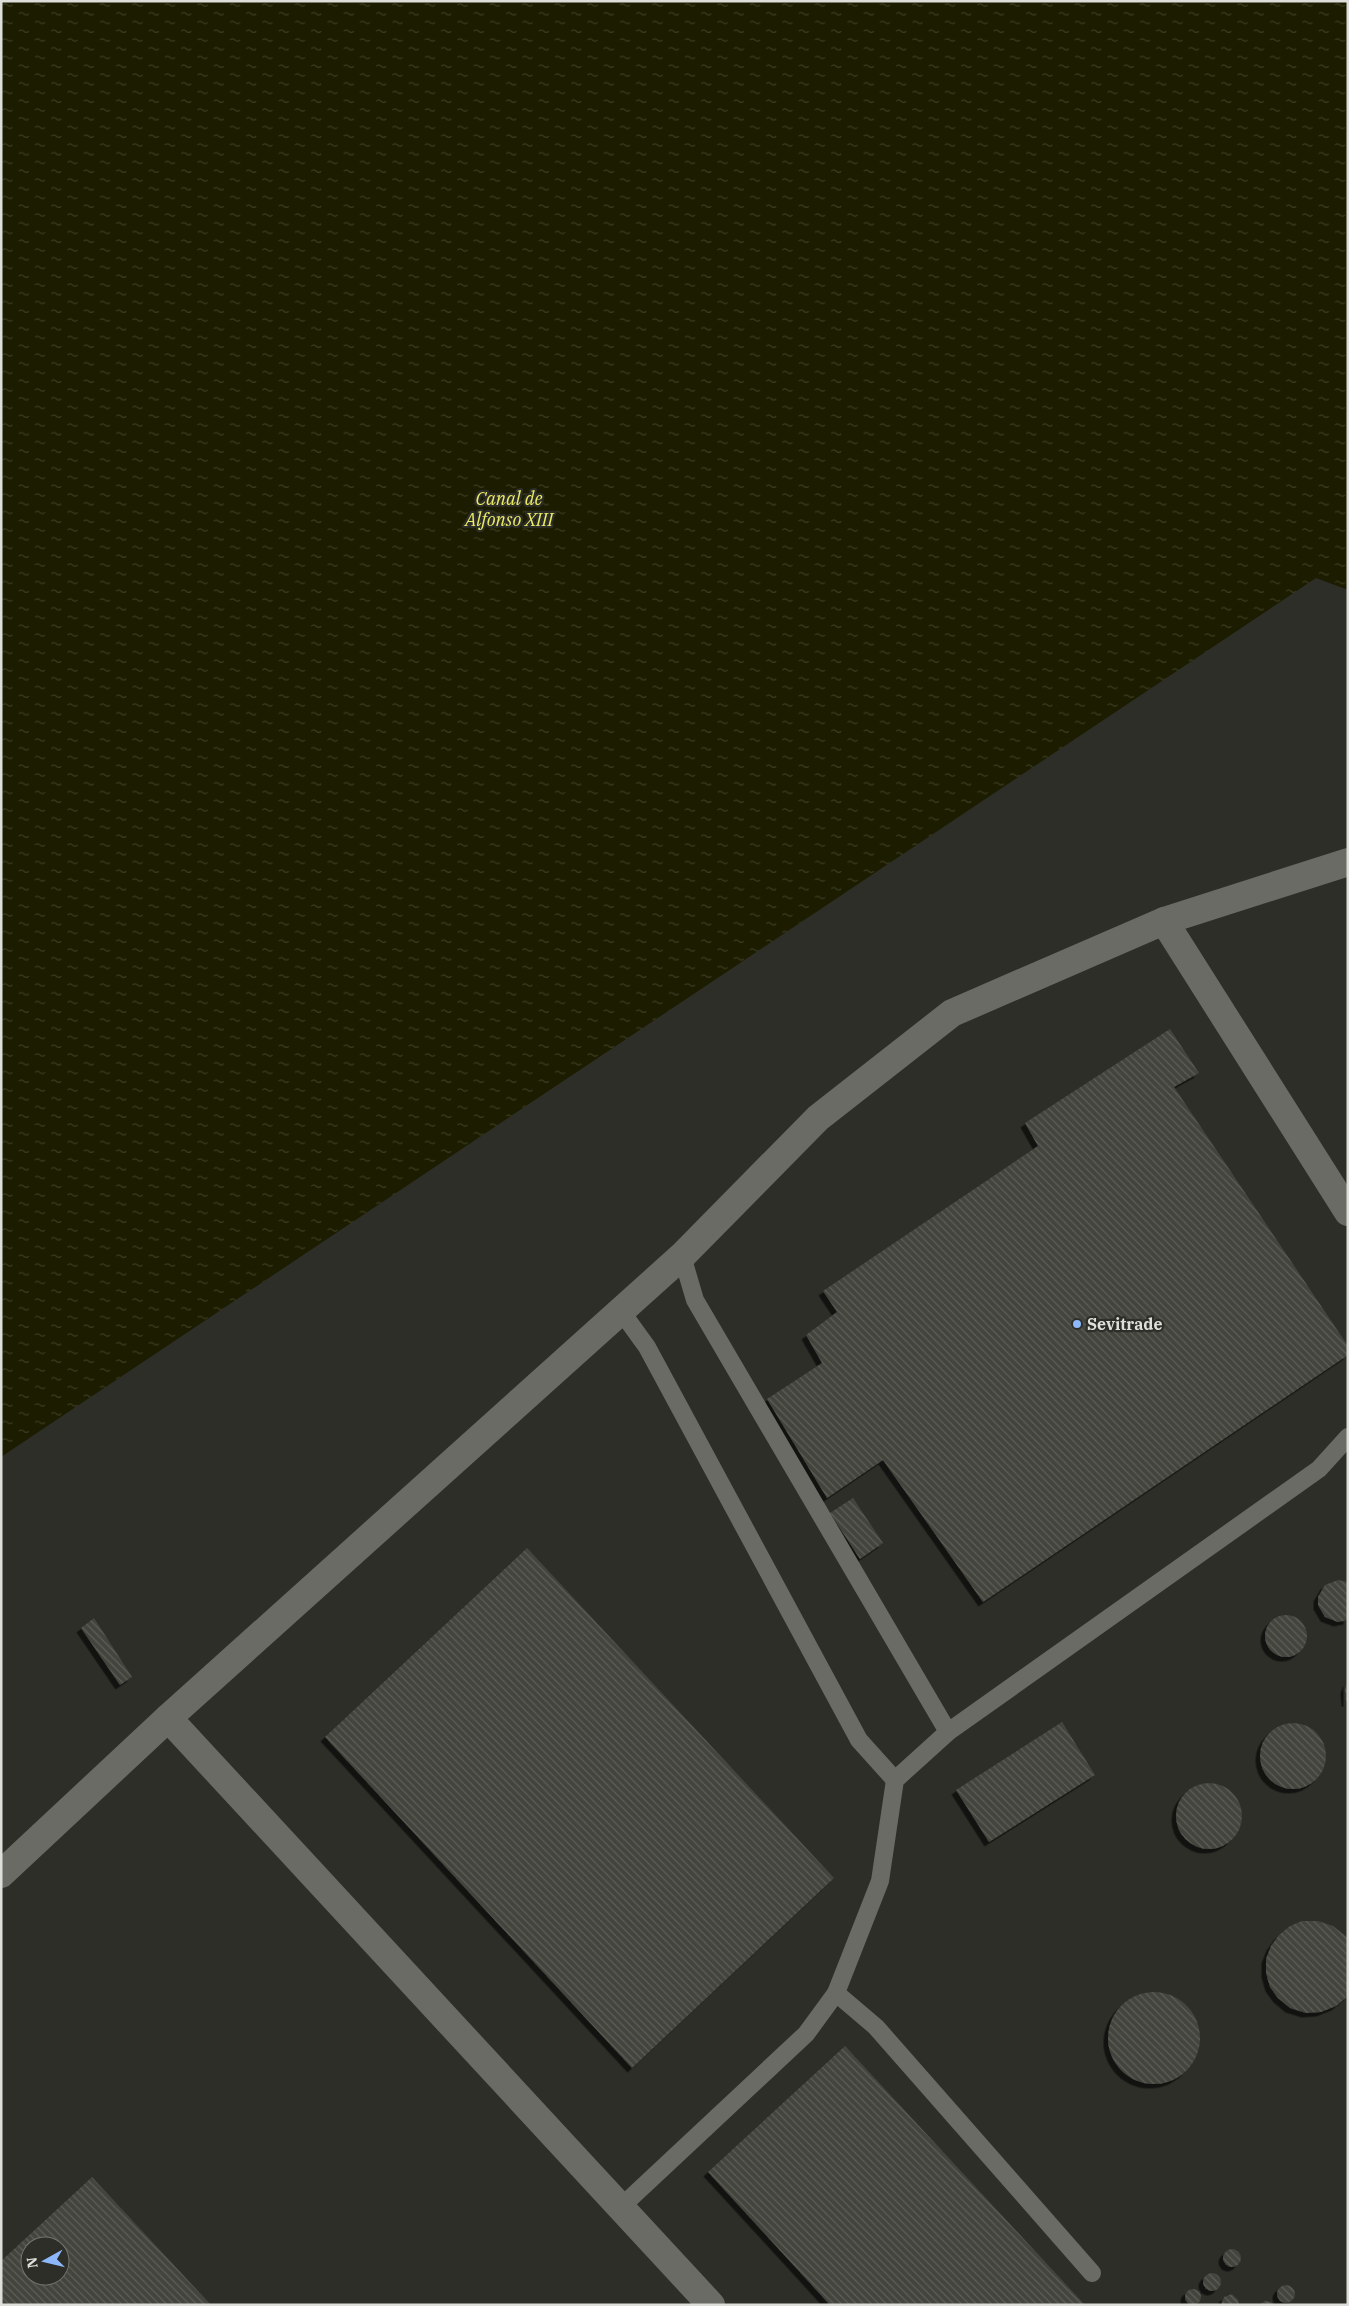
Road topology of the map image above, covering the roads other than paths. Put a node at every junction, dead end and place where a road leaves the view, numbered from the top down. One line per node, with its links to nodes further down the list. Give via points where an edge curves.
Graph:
1 (1348, 862): 2 (street)
2 (1164, 921): 3 (street); 4 (street, via 952,1013 818,1118)
3 (1348, 1212)
4 (682, 1256): 5 (street); 8 (lane, via 696,1300)
5 (621, 1311): 7 (street); 9 (lane, via 647,1346 859,1740)
6 (1348, 1437): 8 (lane, via 1319,1469)
7 (168, 1718): 10 (street); 12 (street)
8 (948, 1732): 9 (lane)
9 (895, 1780): 11 (lane, via 880,1880)
10 (1, 1874)
11 (836, 1993): 12 (lane, via 806,2034); 13 (lane, via 876,2026)
12 (621, 2207): 14 (street)
13 (1092, 2273)
14 (711, 2305)

